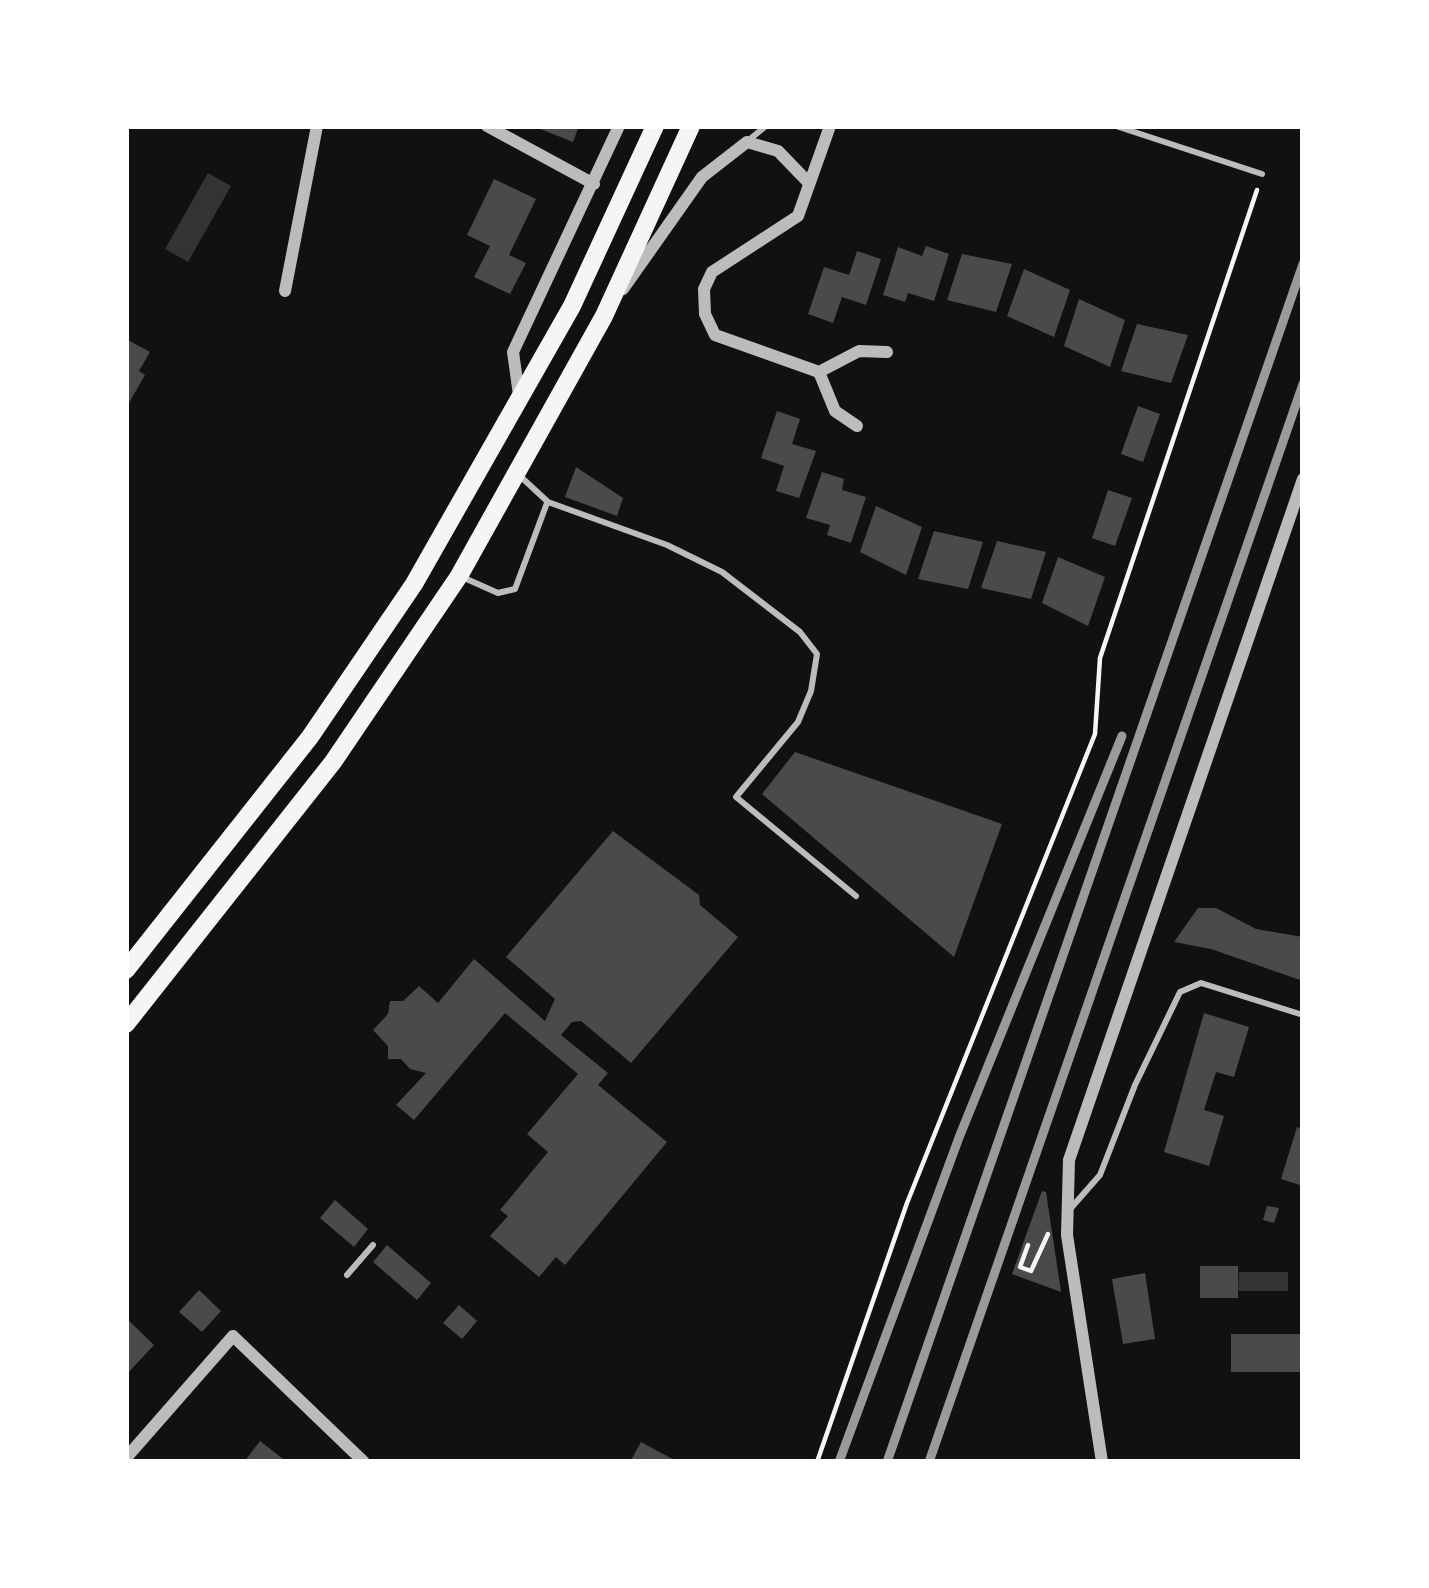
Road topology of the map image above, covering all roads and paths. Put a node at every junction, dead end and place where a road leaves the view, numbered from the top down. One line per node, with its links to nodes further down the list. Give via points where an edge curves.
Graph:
1 (317, 126): 14 (street)
2 (488, 126): 9 (street)
3 (619, 126): 13 (street)
4 (655, 126): 18 (main road)
5 (691, 126): 15 (main road)
6 (766, 126): 10 (lane)
7 (830, 126): 12 (street)
8 (1116, 126): 11 (lane)
9 (508, 131): 13 (street)
10 (747, 142): 12 (street, via 778,151); 15 (street, via 702,177)
11 (1262, 174): 35 (path, via 1100,658 1095,734 909,1203)
12 (807, 182): 17 (street, via 798,216 722,262 703,301 715,335)
13 (594, 184): 18 (street, via 513,352)
14 (286, 291)
15 (604, 316): 20 (main road)
16 (887, 352): 17 (street, via 859,351)
17 (819, 372): 19 (street, via 835,411)
18 (520, 404): 25 (main road, via 363,662)
19 (857, 426)
20 (518, 475): 22 (lane); 23 (main road)
21 (1303, 479): 28 (street, via 1079,1119)
22 (548, 502): 23 (lane, via 515,589 497,593); 24 (lane, via 722,572 800,632 817,654 811,692 798,722 736,796)
23 (458, 576): 27 (main road, via 310,793)
24 (856, 896)
25 (126, 970)
26 (1303, 1015): 28 (lane, via 1201,983 1180,992 1100,1175)
27 (126, 1024)
28 (1066, 1213): 29 (street)
29 (1067, 1235): 30 (path, via 1044,1234 1031,1271 1020,1268); 36 (street)
30 (1028, 1244)
31 (373, 1245): 32 (lane)
32 (347, 1275)
33 (126, 1458): 34 (street, via 233,1336)
34 (364, 1462)
35 (817, 1462)
36 (1102, 1462)

